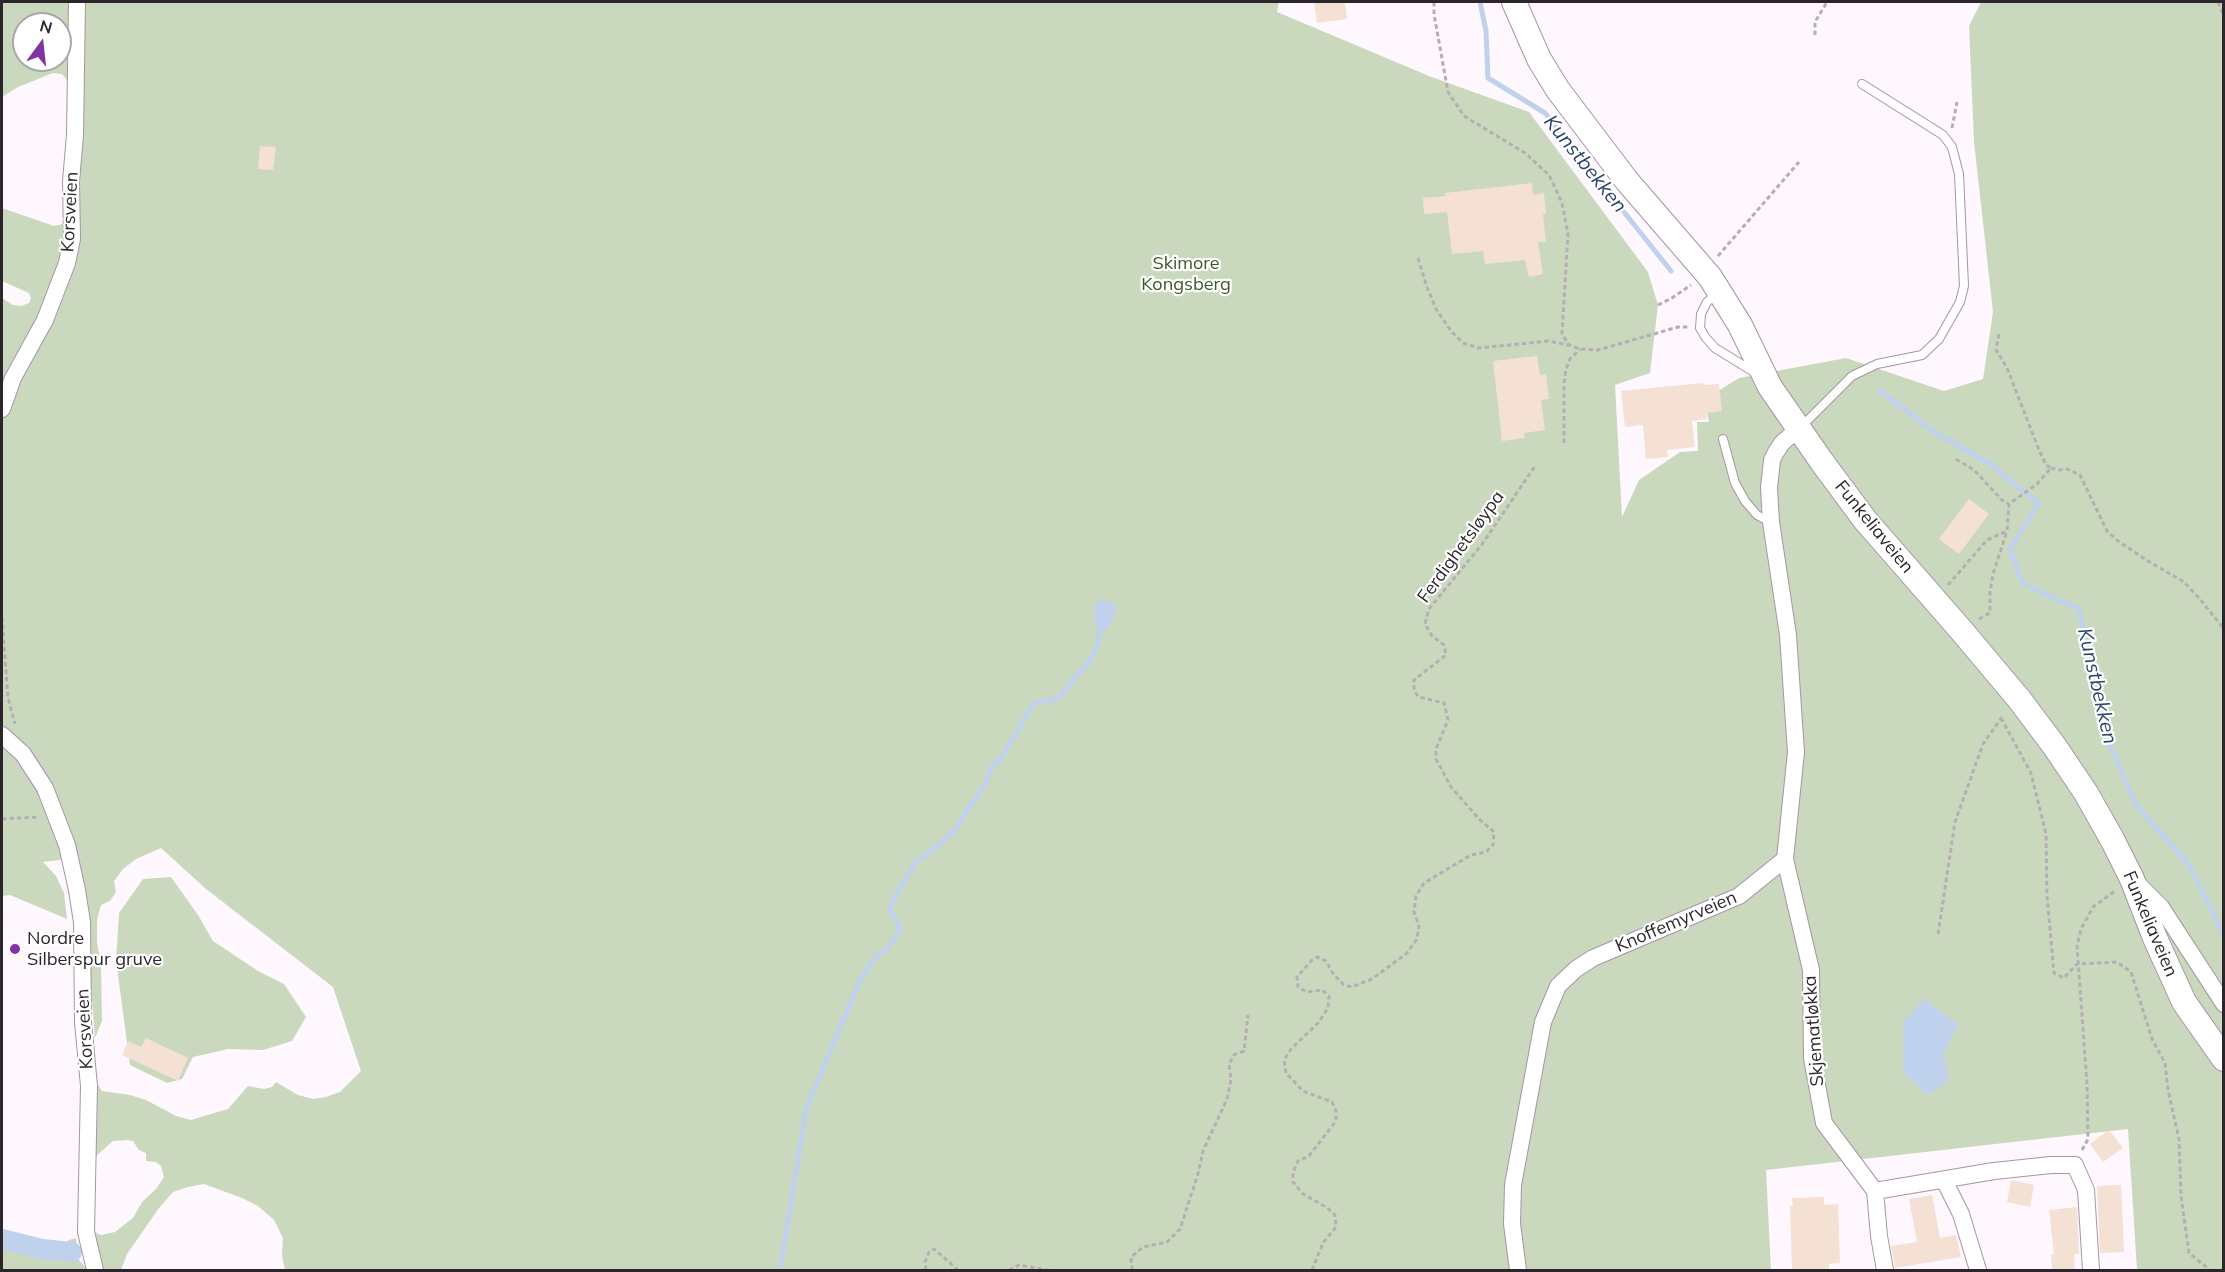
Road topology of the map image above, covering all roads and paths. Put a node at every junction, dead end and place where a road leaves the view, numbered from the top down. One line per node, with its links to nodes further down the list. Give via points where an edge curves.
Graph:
1 (77, 2): 19 (street, Korsveien, via 72,239 45,320 13,378)
2 (1434, 2): 16 (path, via 1448,92 1464,116 1525,153 1549,175 1562,203 1568,234 1562,334)
3 (1514, 2): 11 (street, Funkeliaveien, via 1539,59 1558,90 1627,181)
4 (1827, 2): 7 (path, via 1815,22)
5 (2218, 2): 6 (path)
6 (2223, 16)
7 (1815, 35)
8 (1862, 84): 20 (lane, via 1943,135 1952,147 1959,174 1964,286 1960,302 1939,339 1922,355 1877,364 1852,376)
9 (1799, 162): 11 (path)
10 (1418, 258): 16 (path, via 1436,309 1463,343 1479,348 1548,341)
11 (1704, 270): 12 (street, Funkeliaveien); 13 (path, via 1690,286)
12 (1720, 291): 14 (lane, via 1704,308); 18 (street, Funkeliaveien)
13 (1658, 305)
14 (1700, 328): 17 (path, via 1678,327 1598,350); 18 (lane, via 1715,348 1748,366)
15 (1999, 333): 25 (path, via 1996,350 2039,450)
16 (1569, 345): 17 (path)
17 (1580, 350): 22 (path, via 1566,369)
18 (1770, 387): 20 (street, Funkeliaveien)
19 (2, 409)
20 (1798, 429): 27 (street, via 1782,443 1772,460); 29 (street, Funkeliaveien, via 1865,520)
21 (1722, 439): 27 (lane, via 1740,492 1757,515)
22 (1564, 443)
23 (1956, 459): 26 (path, via 1974,470)
24 (1535, 466): 55 (path, Ferdighetsløypa, via 1483,543 1430,609 1425,624 1444,645 1446,655 1414,680 1414,692 1419,697 1444,703 1448,720 1436,759 1451,787 1494,832 1493,845 1424,883 1416,896 1414,912 1419,926 1417,939 1406,954 1372,979 1352,987 1344,985 1326,960 1318,957 1298,977 1298,987 1307,992 1322,990 1329,996 1328,1008 1287,1054 1286,1073 1303,1091 1332,1102 1336,1111 1336,1121 1309,1156 1298,1161 1293,1172 1293,1182 1303,1194 1335,1215 1336,1227 1323,1243)
25 (2051, 468): 26 (path, via 2037,484); 31 (path, via 2067,468 2080,475 2107,531 2184,582)
26 (2009, 504): 28 (path)
27 (1771, 522): 39 (street, via 1788,636 1796,752)
28 (2007, 531): 29 (path, via 1987,540 1952,583); 32 (path, via 1993,574 1990,613)
29 (1932, 596): 32 (street, Funkeliaveien)
30 (2, 617): 36 (path, via 8,698)
31 (2223, 629)
32 (1961, 630): 33 (street, Funkeliaveien)
33 (2019, 699): 34 (path); 40 (street, Funkeliaveien, via 2086,793)
34 (2001, 718): 41 (path, via 1983,744 1955,822); 42 (path, via 2031,773 2046,834 2054,973 2064,978)
35 (2, 735): 36 (street, Korsveien)
36 (23, 754): 37 (street, Korsveien, via 45,788)
37 (56, 816): 38 (path); 49 (street, Korsveien, via 67,845 82,922 83,1022 89,1086 86,1232)
38 (2, 819)
39 (1785, 859): 48 (street, Skjematløkka, via 1810,970 1812,1058 1824,1123); 56 (street, Knoffemyrveien, via 1739,896 1593,958 1558,986 1543,1022 1513,1185 1512,1224)
40 (2132, 879): 42 (path, via 2093,907 2081,929); 43 (street, via 2161,907); 45 (street, Funkeliaveien, via 2184,1002)
41 (1938, 934)
42 (2077, 964): 46 (path, via 2088,1139); 60 (path, via 2116,962 2131,972 2152,1039 2165,1063 2180,1139 2181,1196 2189,1253)
43 (2223, 1004)
44 (1248, 1015): 54 (path, via 1244,1051 1234,1055 1229,1064 1232,1080 1227,1100 1203,1151 1180,1229 1167,1242 1143,1247 1131,1257)
45 (2223, 1059)
46 (2075, 1165): 47 (street); 59 (street, via 2086,1190)
47 (1944, 1180): 48 (street); 58 (street, via 1961,1214)
48 (1875, 1191): 57 (street)
49 (95, 1270)
50 (926, 1270): 51 (path, via 928,1252 934,1249)
51 (958, 1270)
52 (1009, 1270): 53 (path, via 1019,1265)
53 (1048, 1270)
54 (1132, 1270)
55 (1312, 1270)
56 (1518, 1270)
57 (1885, 1270)
58 (1978, 1270)
59 (2091, 1270)
60 (2210, 1270)

